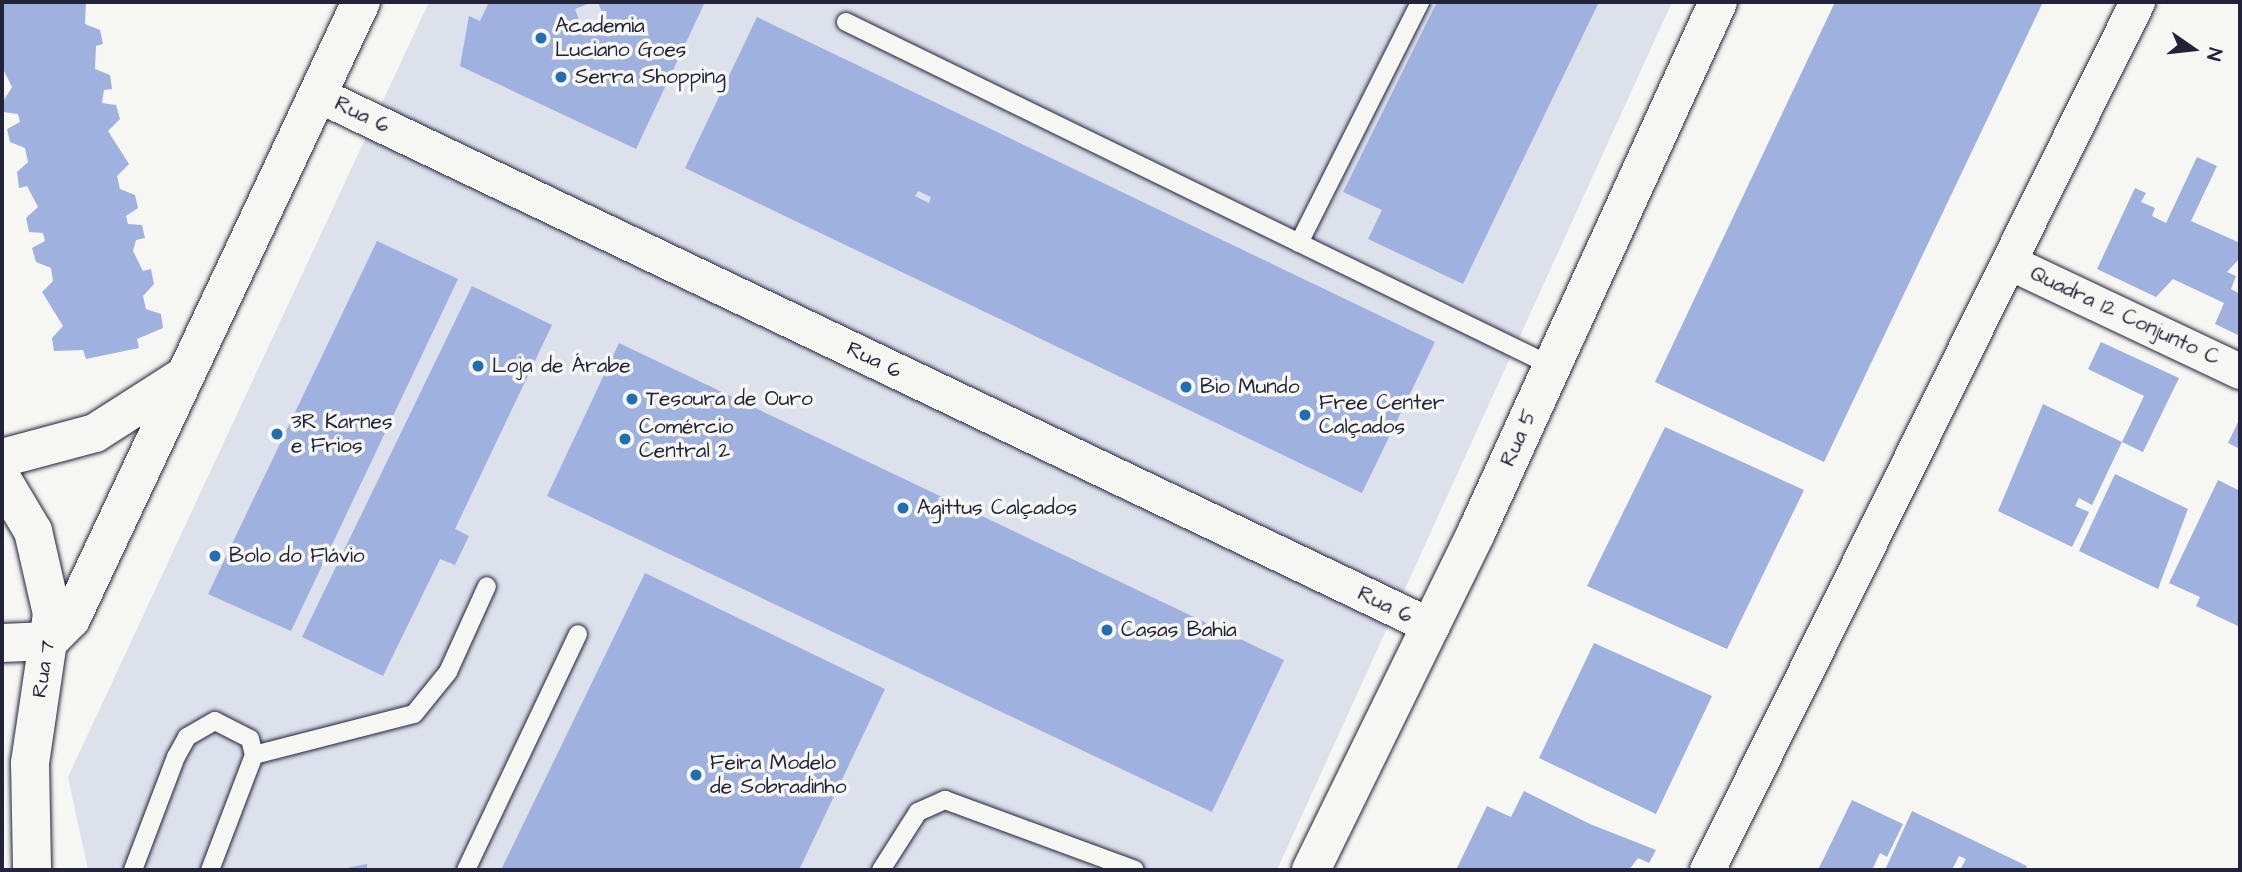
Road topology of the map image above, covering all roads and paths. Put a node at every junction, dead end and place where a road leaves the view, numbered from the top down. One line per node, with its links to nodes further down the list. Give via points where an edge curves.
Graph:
1 (361, 2): 6 (street, Rua 6)
2 (1420, 2): 7 (lane)
3 (1718, 2): 9 (street, Rua 5)
4 (2137, 2): 8 (street)
5 (846, 22): 7 (lane)
6 (317, 94): 11 (street, Rua 6); 15 (street, Rua 6)
7 (1299, 243): 9 (lane)
8 (2009, 262): 10 (street, Quadra 12 Conjunto C); 29 (street)
9 (1552, 366): 15 (street, Rua 5)
10 (2240, 371)
11 (181, 378): 12 (street, via 95,433); 17 (street, Rua 6, via 71,619)
12 (2, 458)
13 (2, 479): 17 (street, Rua 7, via 43,560)
14 (487, 586): 19 (lane, via 448,672 414,714)
15 (1431, 626): 28 (street, Rua 5)
16 (578, 634): 26 (lane)
17 (49, 641): 18 (street); 23 (street, Rua 7, via 30,763)
18 (2, 643)
19 (254, 755): 24 (lane, via 250,739 215,721 187,737); 25 (lane)
20 (2, 839): 22 (street)
21 (1124, 868): 27 (lane, via 945,800 918,812)
22 (11, 870)
23 (32, 870)
24 (133, 870)
25 (211, 870)
26 (466, 870)
27 (881, 870)
28 (1311, 870)
29 (1707, 870)

